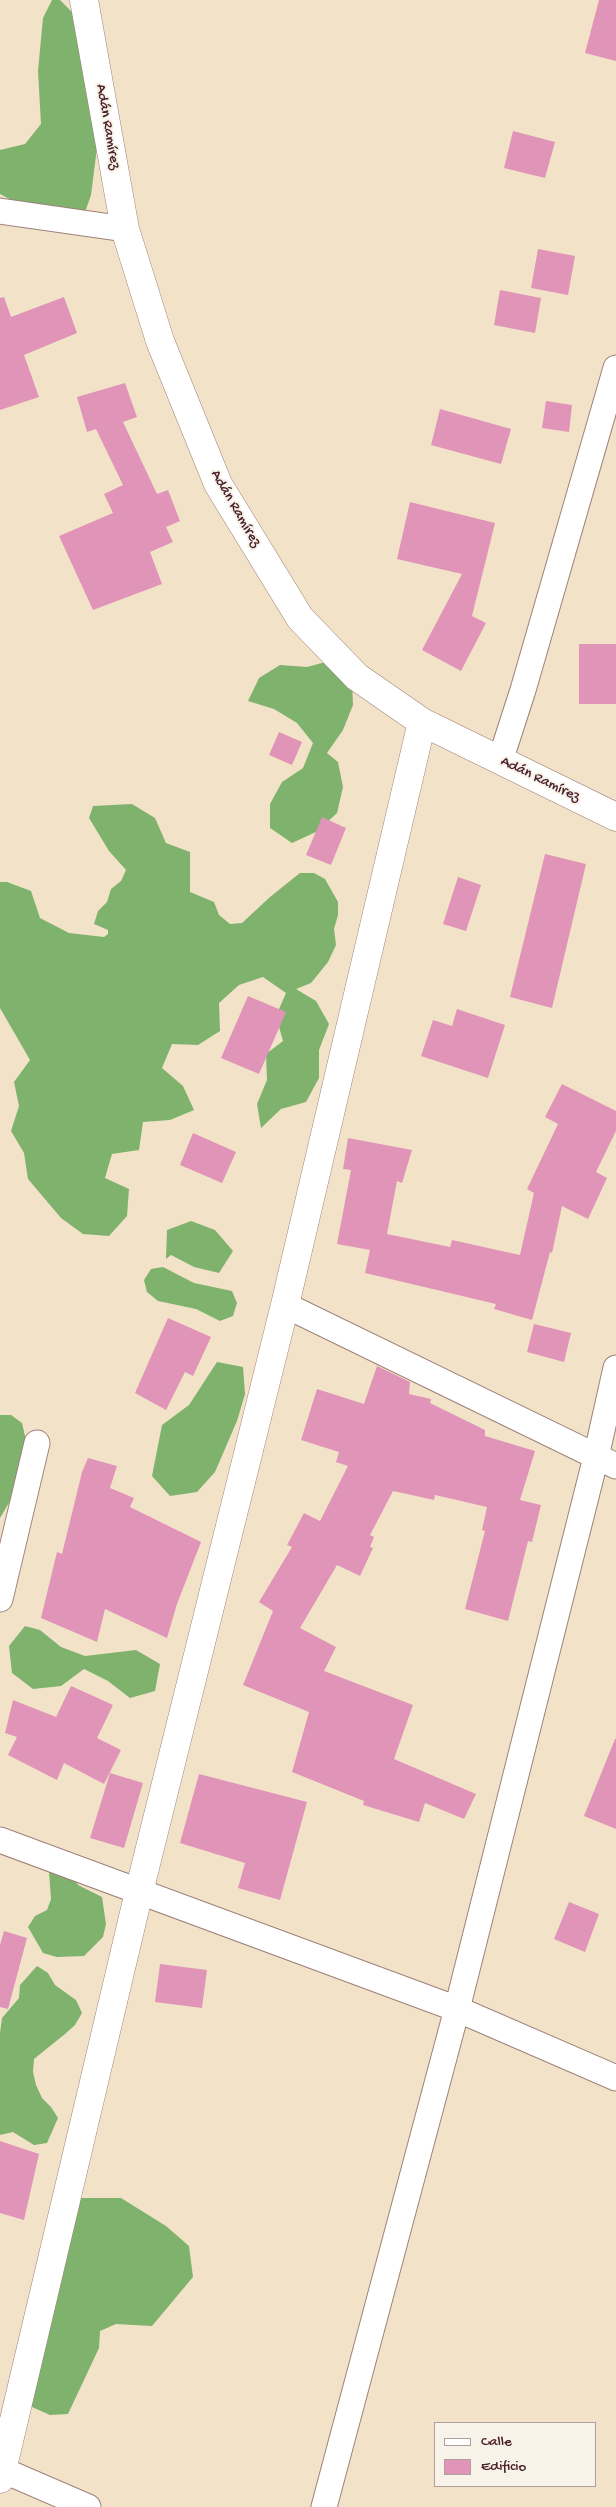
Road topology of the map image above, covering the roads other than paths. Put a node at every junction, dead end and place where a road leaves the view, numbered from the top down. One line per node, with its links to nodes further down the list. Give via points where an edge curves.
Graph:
1 (84, 0): 3 (street, Adán Ramírez)
2 (0, 212): 3 (street)
3 (125, 229): 5 (street, Adán Ramírez, via 160,341 218,484 300,618 357,677)
4 (616, 368): 6 (street)
5 (422, 722): 6 (street, Adán Ramírez); 8 (street)
6 (500, 761): 7 (street, Adán Ramírez)
7 (616, 818)
8 (285, 1305): 11 (street); 14 (street)
9 (616, 1368): 11 (street)
10 (37, 1442): 12 (street)
11 (606, 1461): 15 (street)
12 (0, 1599)
13 (0, 1840): 14 (street)
14 (139, 1892): 15 (street); 17 (street)
15 (457, 2009): 16 (street); 19 (street)
16 (616, 2078)
17 (1, 2473): 18 (street)
18 (88, 2507)
19 (324, 2507)

